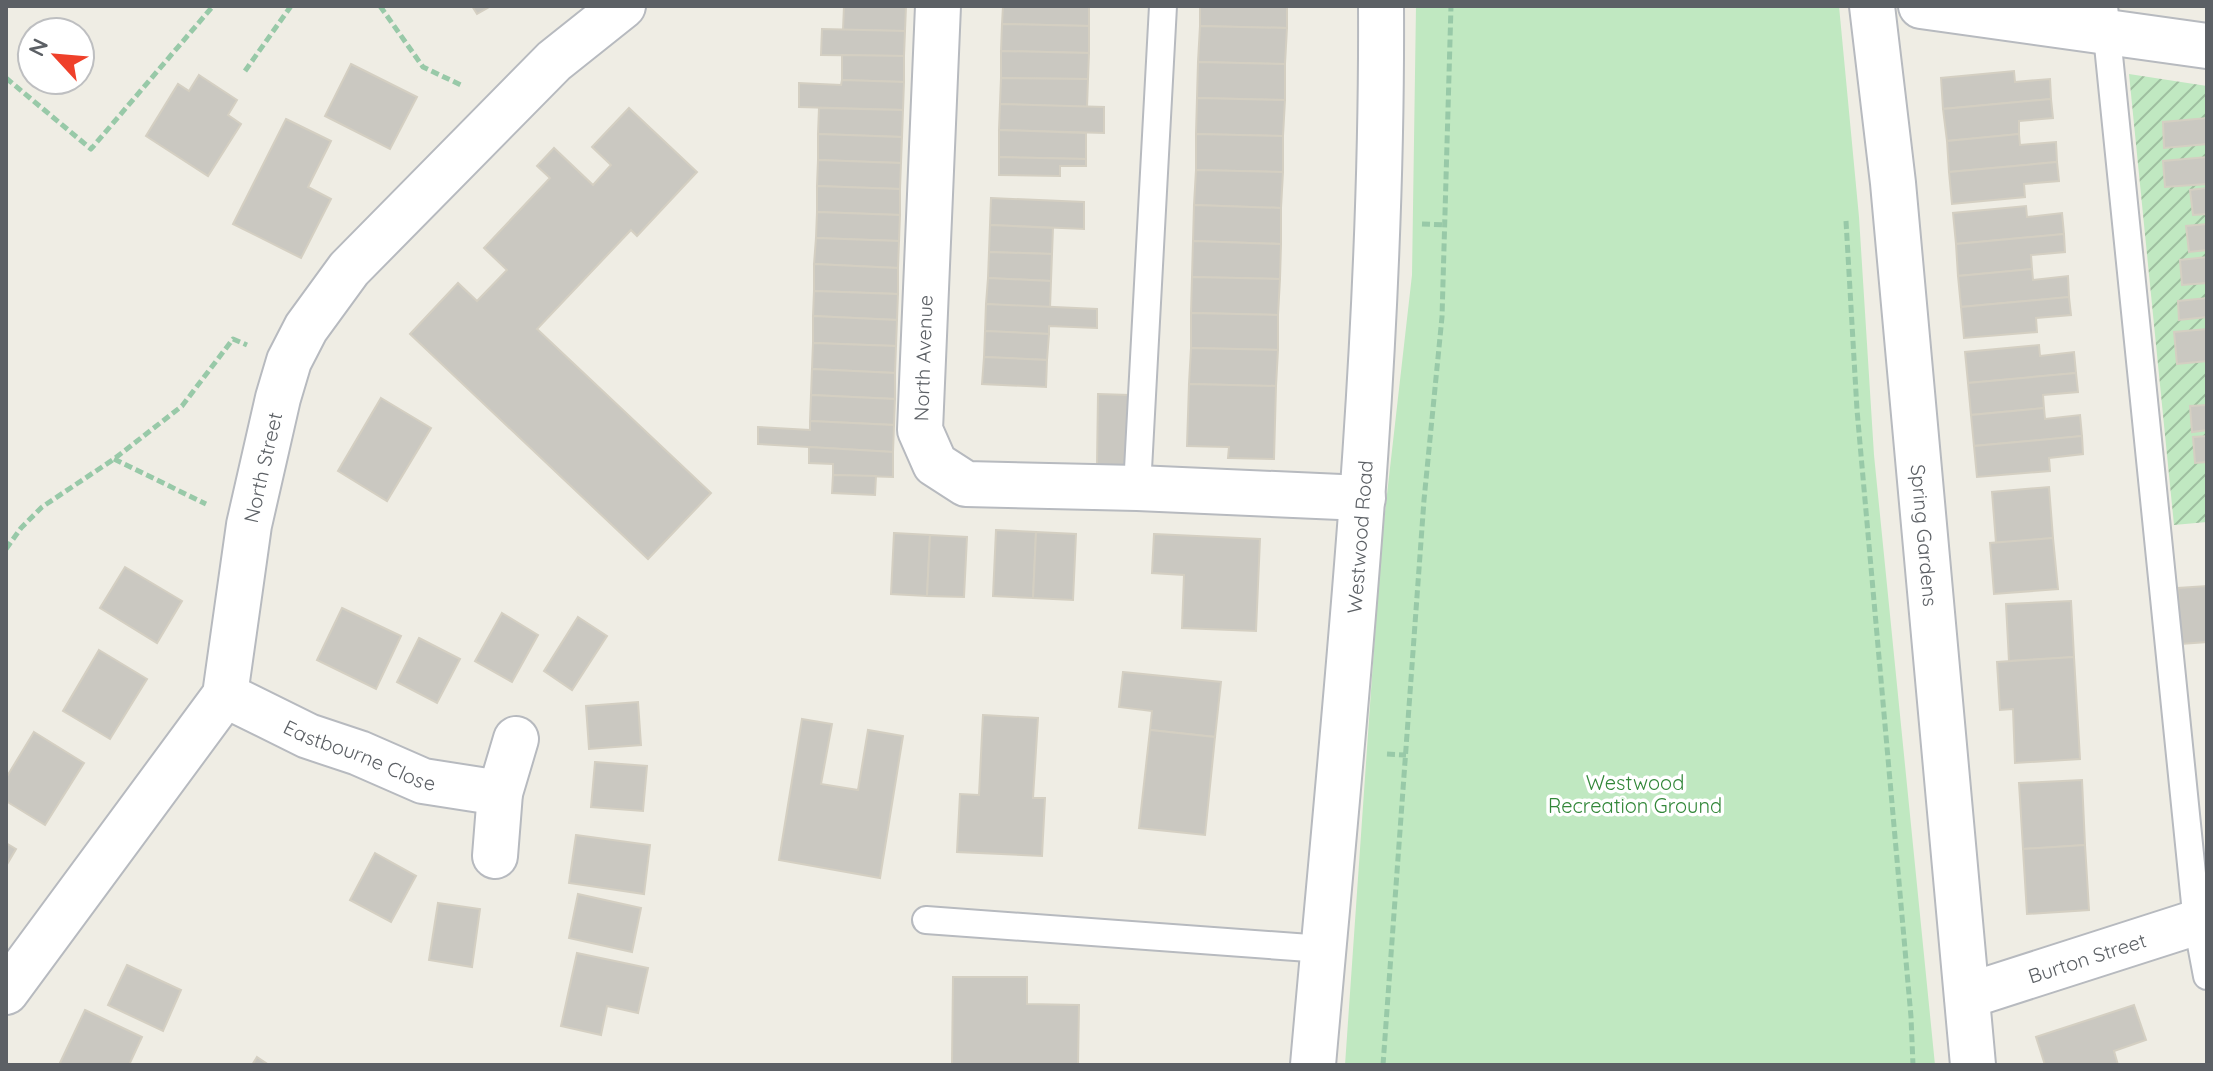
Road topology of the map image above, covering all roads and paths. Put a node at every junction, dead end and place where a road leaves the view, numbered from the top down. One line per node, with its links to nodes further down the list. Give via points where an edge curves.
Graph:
1 (213, 6): 14 (path, via 91,149)
2 (291, 6): 13 (path)
3 (380, 6): 15 (path, via 423,67)
4 (623, 6): 15 (street, North Street, via 554,61)
5 (938, 6): 19 (street, North Avenue, via 920,430 935,464 966,484)
6 (1163, 6): 19 (lane)
7 (1381, 6): 20 (street, Westwood Road, via 1381,118)
8 (1451, 6): 34 (path, via 1442,317)
9 (1872, 6): 32 (street, Spring Gardens)
10 (1921, 6): 11 (street)
11 (2105, 19): 12 (street); 28 (lane)
12 (2207, 46)
13 (245, 71)
14 (6, 78)
15 (509, 107): 17 (street, North Street, via 349,269)
16 (1845, 215): 35 (path)
17 (289, 361): 18 (path, via 233,339 182,406); 21 (street, North Street)
18 (114, 459): 21 (path); 22 (path, via 42,507)
19 (1137, 488): 20 (street, North Avenue)
20 (1363, 498): 29 (street, Westwood Road)
21 (249, 525): 23 (street, North Street)
22 (6, 549)
23 (225, 695): 25 (street, Eastbourne Close, via 308,736 423,781); 31 (street, North Street)
24 (516, 739): 25 (street)
25 (500, 793): 26 (street)
26 (495, 856)
27 (926, 920): 29 (lane)
28 (2202, 921): 30 (lane); 32 (street, Burton Street)
29 (1323, 949): 33 (street, Westwood Road)
30 (2207, 976)
31 (6, 992)
32 (1967, 996): 36 (street, Spring Gardens)
33 (1313, 1065)
34 (1383, 1065)
35 (1913, 1065)
36 (1973, 1065)

